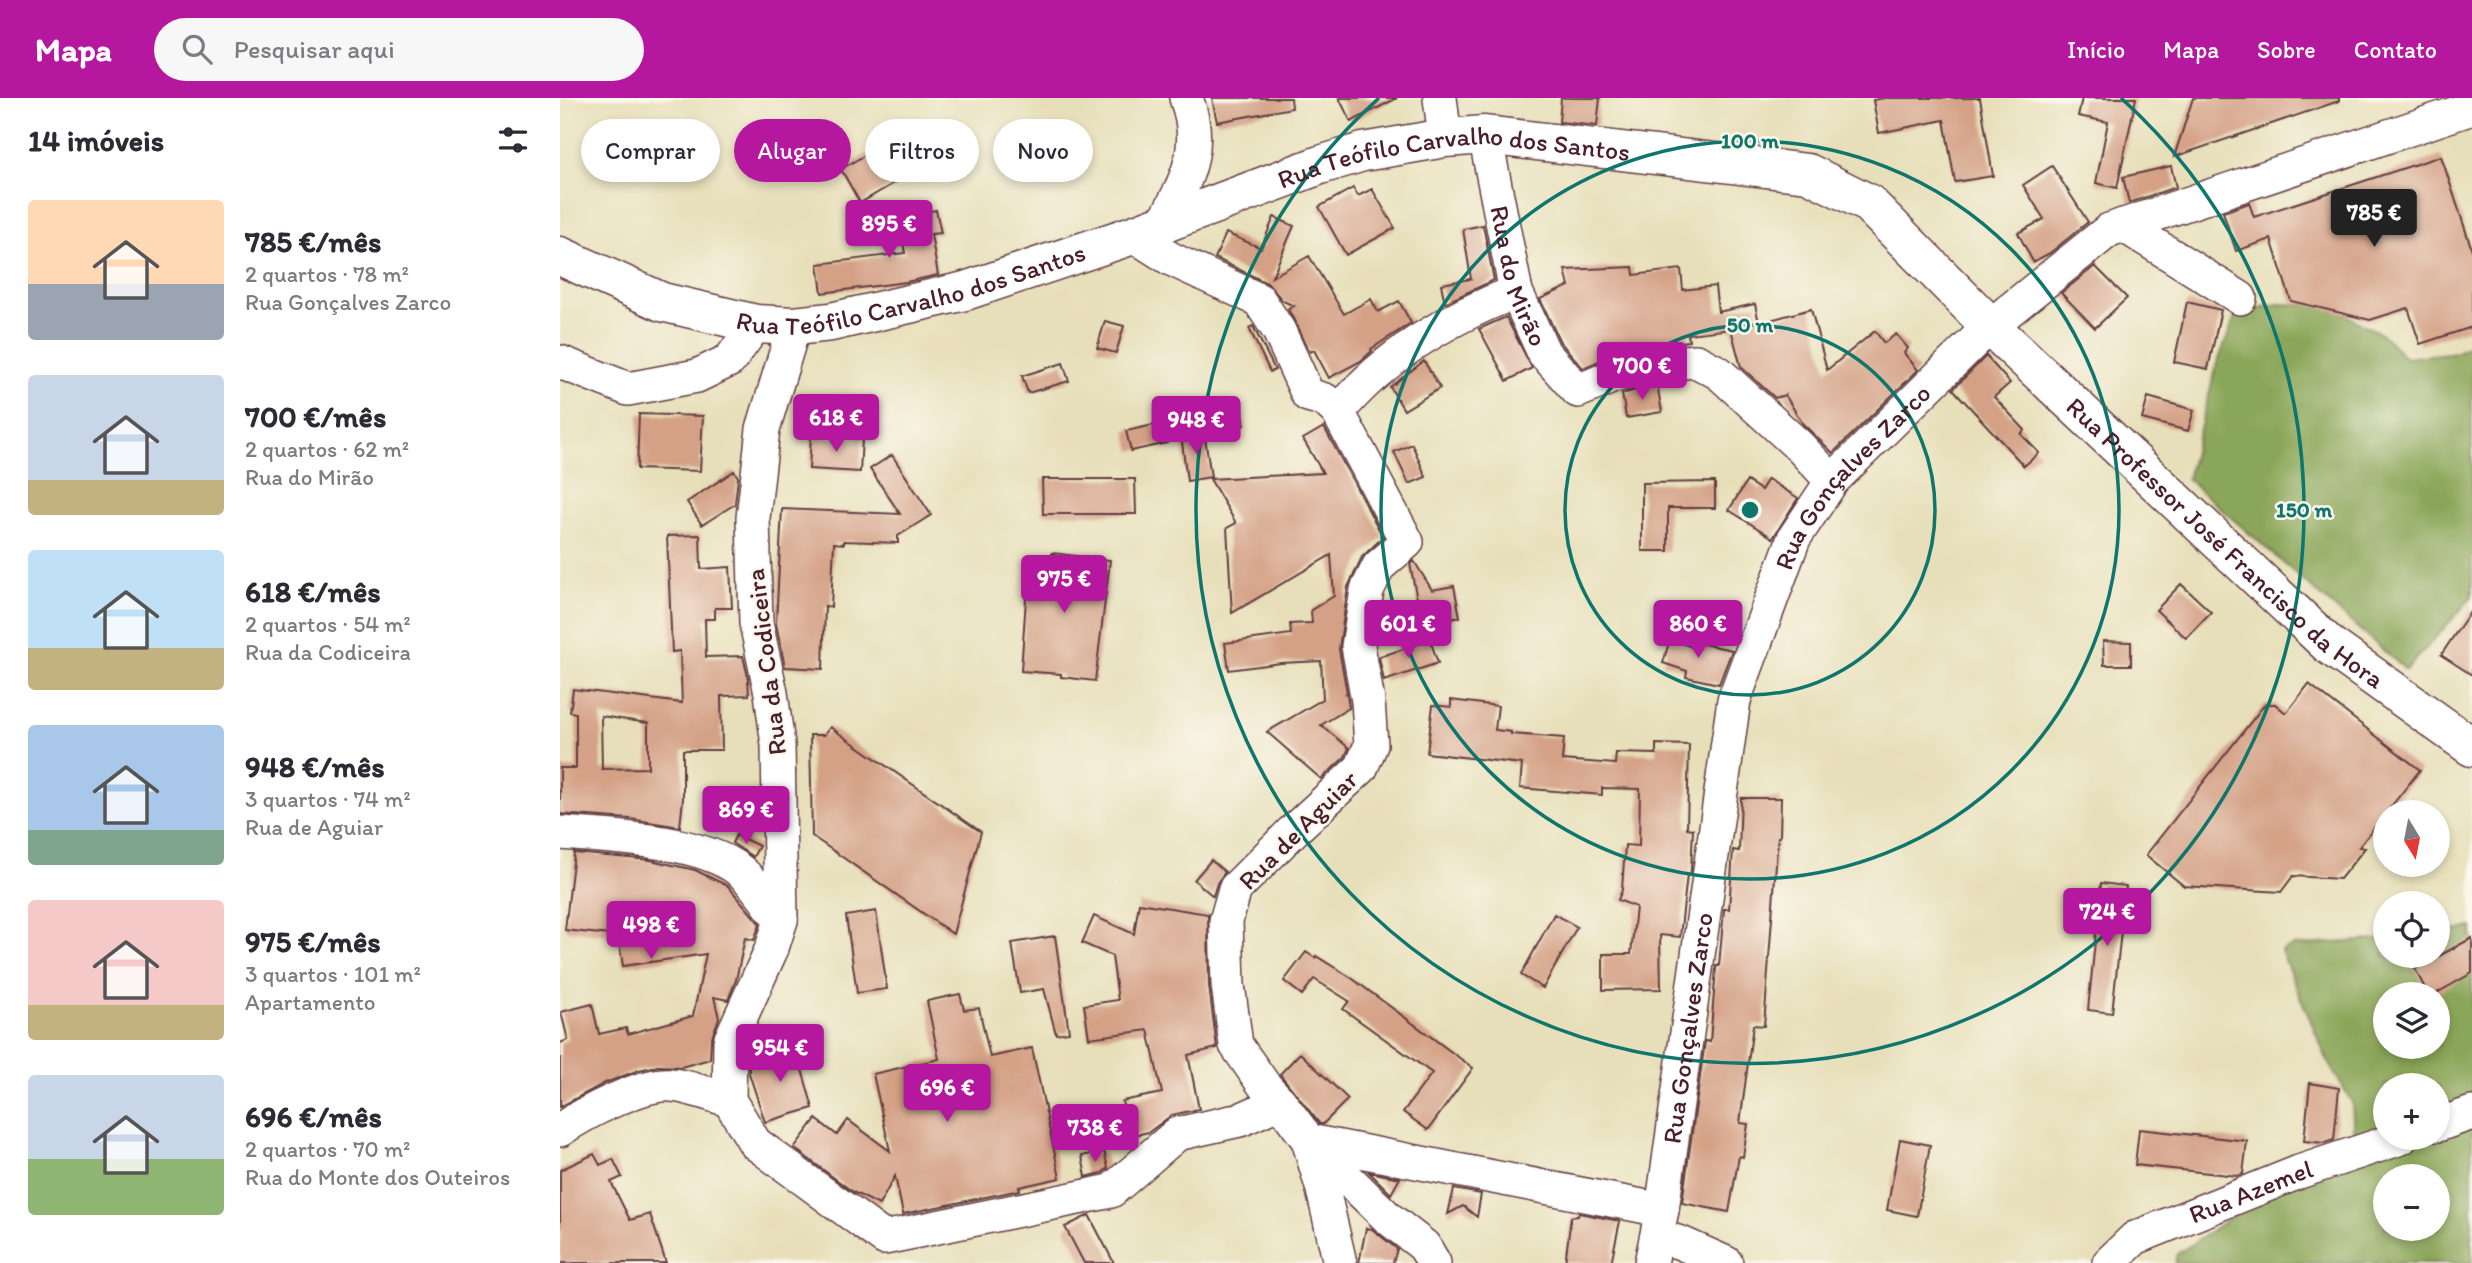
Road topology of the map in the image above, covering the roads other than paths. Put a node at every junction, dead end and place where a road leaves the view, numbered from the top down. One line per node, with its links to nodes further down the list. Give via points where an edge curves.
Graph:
1 (1186, 98): 7 (street, via 1194,144 1187,178)
2 (1440, 98): 5 (street)
3 (2472, 108): 6 (street, Rua Gonçalves Zarco)
4 (1485, 135): 5 (main road, Rua Teófilo Carvalho dos Santos); 9 (street, Rua do Mirão); 13 (main road, Rua Teófilo Carvalho dos Santos, via 1808,173 1868,203)
5 (1445, 138): 7 (main road, Rua Teófilo Carvalho dos Santos, via 1363,152 1320,165)
6 (2123, 225): 10 (street); 13 (street, Rua Gonçalves Zarco, via 2109,230)
7 (1148, 230): 12 (main road, Rua Teófilo Carvalho dos Santos, via 965,291 831,322); 15 (street, via 1171,259 1259,300 1279,331 1308,395 1325,400)
8 (560, 256): 11 (main road, Rua Teófilo Carvalho dos Santos, via 663,303)
9 (1516, 292): 15 (street, via 1434,330); 16 (street, Rua do Mirão, via 1544,353 1578,391 1658,364 1696,361 1719,373)
10 (2240, 298)
11 (755, 324): 12 (main road, Rua Teófilo Carvalho dos Santos); 14 (street, via 730,360 697,376 628,389)
12 (794, 326): 19 (street, Rua da Codiceira, via 763,429 753,518 756,623 778,745)
13 (1990, 326): 16 (street, Rua Gonçalves Zarco); 17 (main road, Rua Professor José Francisco da Hora, via 2329,645)
14 (560, 362)
15 (1338, 411): 21 (street, Rua de Aguiar, via 1407,542 1379,566 1367,590 1358,646 1371,745 1362,768 1235,889 1226,921 1236,1045)
16 (1832, 481): 27 (street, Rua Gonçalves Zarco, via 1794,538 1734,700)
17 (2472, 747)
18 (560, 833): 19 (street, via 630,839 714,857 740,871)
19 (781, 920): 20 (street, Rua da Codiceira, via 730,1041)
20 (729, 1100): 21 (street, via 755,1143 884,1238 1111,1191 1177,1134 1240,1120); 24 (street, via 670,1084 642,1089)
21 (1280, 1102): 25 (street, Rua de Aguiar)
22 (2472, 1113): 23 (street)
23 (2450, 1121)
24 (560, 1130)
25 (1309, 1141): 27 (street); 28 (street); 29 (street, via 1388,1218 1424,1246)
26 (2373, 1147): 31 (street, Rua Azemel, via 2135,1238)
27 (1657, 1237): 30 (street)
28 (1340, 1263)
29 (1434, 1263)
30 (1726, 1263)
31 (2109, 1263)

